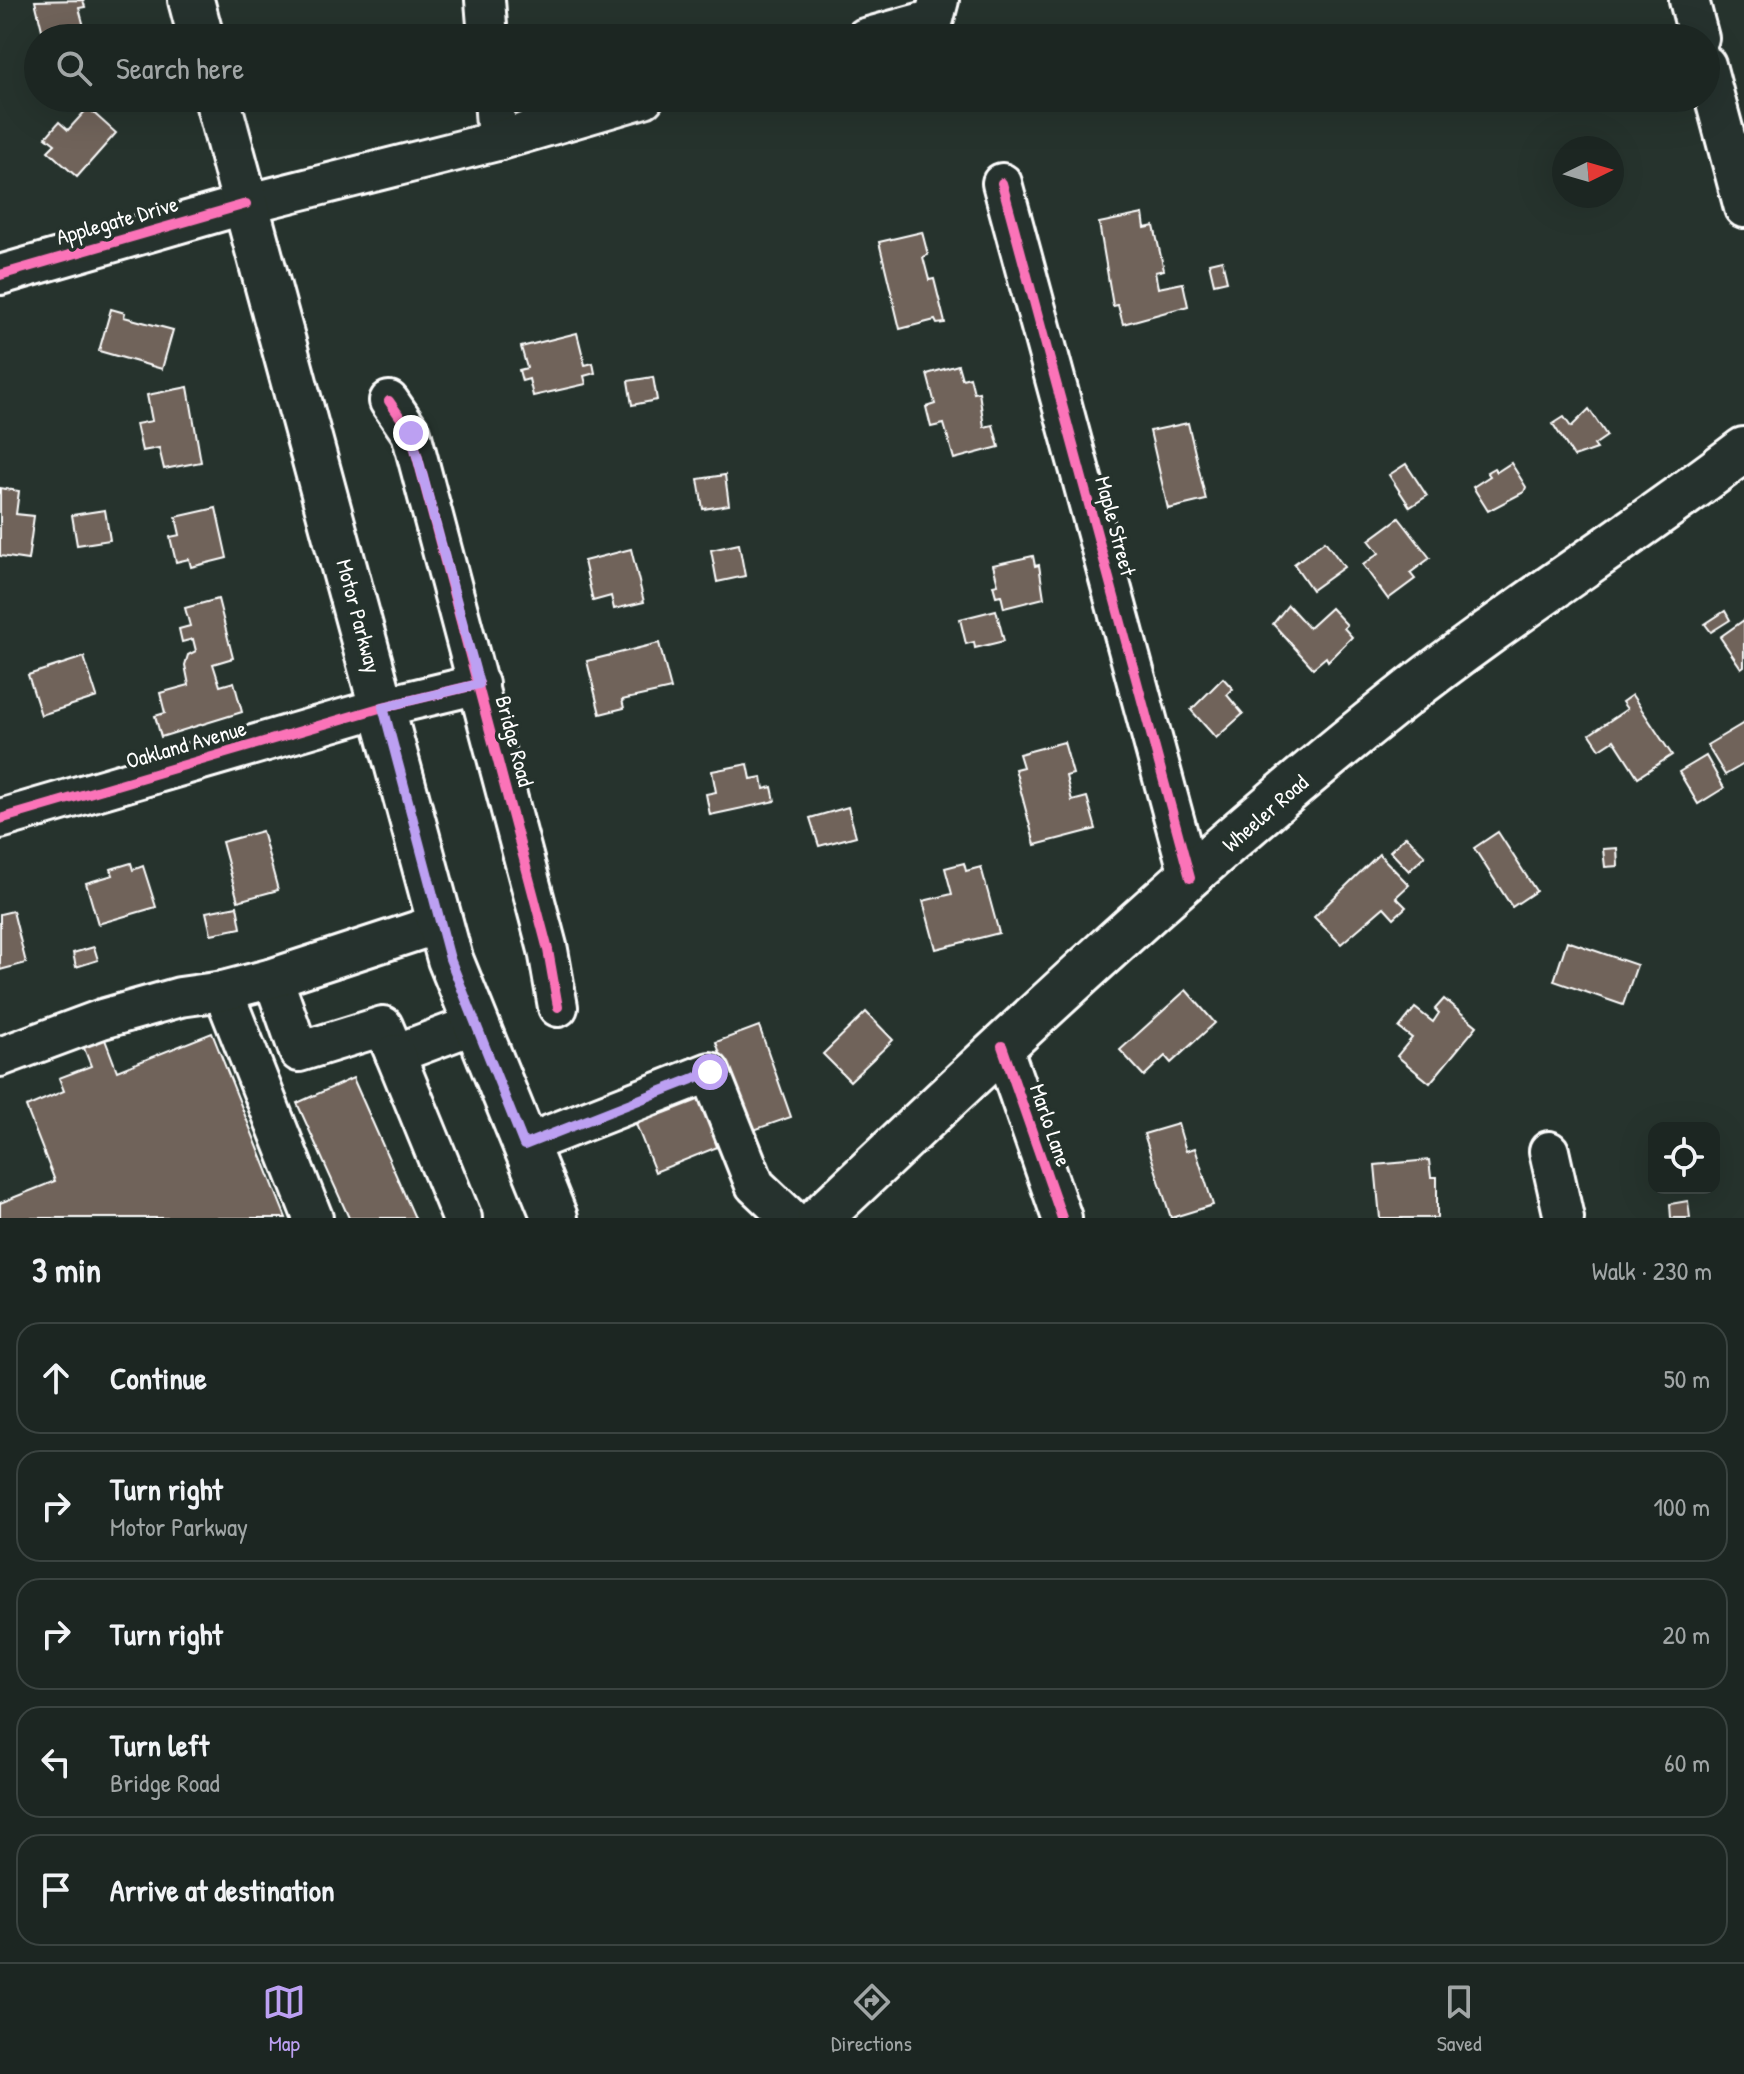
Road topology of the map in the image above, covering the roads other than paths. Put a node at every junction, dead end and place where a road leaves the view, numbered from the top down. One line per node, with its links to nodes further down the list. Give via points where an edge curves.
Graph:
1 (191, 0): 5 (main road)
2 (485, 0): 6 (street)
3 (939, 0): 7 (street, via 934,19)
4 (1689, 0): 8 (street)
5 (197, 24)
6 (487, 24)
7 (916, 24)
8 (1695, 24)
9 (221, 112): 15 (main road, Motor Parkway)
10 (495, 112): 13 (street)
11 (596, 112): 13 (street, Applegate Drive)
12 (1718, 112): 16 (street)
13 (497, 141): 15 (street, Applegate Drive)
14 (1002, 183): 23 (street, Maple Street)
15 (246, 204): 17 (street, Applegate Drive); 21 (main road, Motor Parkway)
16 (1744, 208)
17 (0, 275)
18 (389, 401): 20 (street, Bridge Road, via 411,433)
19 (1744, 450): 23 (main road, Wheeler Road, via 1398,700)
20 (479, 684): 21 (street, Oakland Avenue); 27 (street, Bridge Road)
21 (383, 707): 22 (street, Oakland Avenue); 24 (main road, Motor Parkway)
22 (0, 819)
23 (1190, 878): 29 (main road, Wheeler Road)
24 (441, 923): 25 (street); 28 (main road, Motor Parkway)
25 (273, 978): 26 (street); 30 (street, via 299,1052 383,1026)
26 (223, 991): 31 (street, via 102,1019); 34 (street)
27 (558, 1007)
28 (475, 1024): 30 (street); 32 (main road, Motor Parkway)
29 (1002, 1046): 38 (main road, Wheeler Road); 39 (street, Marlo Lane)
30 (395, 1054): 35 (street)
31 (0, 1057)
32 (524, 1145): 36 (main road, Motor Parkway); 37 (street, via 710,1072 755,1185)
33 (1549, 1151): 40 (street)
34 (313, 1218)
35 (462, 1218)
36 (555, 1218)
37 (790, 1218)
38 (820, 1218)
39 (1062, 1218)
40 (1564, 1218)

